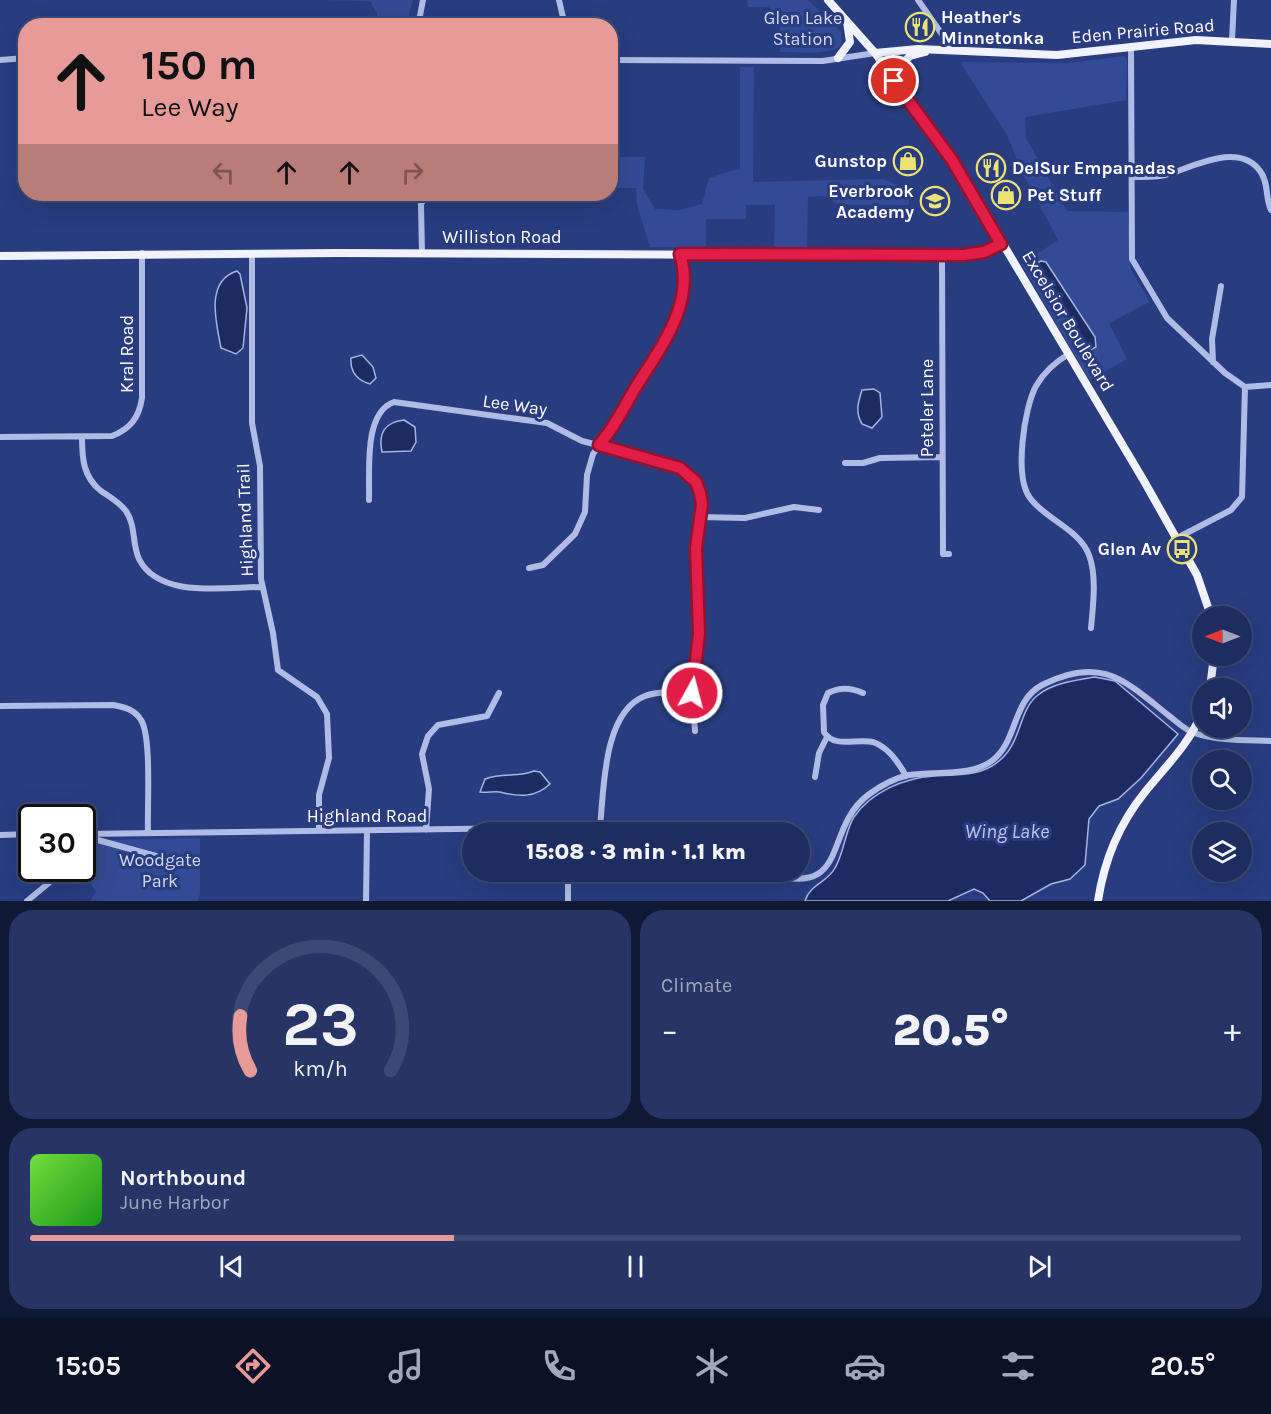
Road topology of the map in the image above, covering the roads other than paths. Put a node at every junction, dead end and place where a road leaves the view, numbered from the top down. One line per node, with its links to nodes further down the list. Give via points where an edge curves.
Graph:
1 (423, 0): 6 (street)
2 (559, 0): 7 (street)
3 (828, 0): 8 (main road, Excelsior Boulevard)
4 (918, 0): 13 (street)
5 (1234, 0): 9 (street)
6 (420, 18)
7 (563, 18)
8 (846, 19): 14 (main road, Excelsior Boulevard); 15 (main road, via 850,42)
9 (1232, 40): 10 (main road, Eden Prairie Road); 11 (main road, Eden Prairie Road)
10 (1271, 44)
11 (1131, 47): 13 (main road, Eden Prairie Road, via 1057,55); 20 (street)
12 (937, 49): 13 (main road, Eden Prairie Road); 14 (main road, Eden Prairie Road); 19 (main road, via 905,60 900,71)
13 (952, 50)
14 (875, 53): 15 (street); 19 (main road, Excelsior Boulevard)
15 (838, 58): 18 (street)
16 (18, 59): 17 (street)
17 (0, 60)
18 (618, 60)
19 (901, 91): 23 (main road, Excelsior Boulevard, via 952,160)
20 (1132, 177): 22 (street, via 1159,177 1209,159 1246,159 1265,179); 32 (street, via 1132,258 1167,318)
21 (423, 201): 26 (street)
22 (1271, 210)
23 (1001, 244): 29 (main road, Williston Road, via 984,252); 31 (main road, Excelsior Boulevard)
24 (142, 253): 25 (main road, Williston Road); 28 (main road, Williston Road); 35 (street, Kral Road, via 141,408 137,418 122,432)
25 (252, 253): 26 (main road, Williston Road); 46 (street, Highland Trail, via 252,423 260,466)
26 (422, 253): 27 (main road, Williston Road)
27 (680, 254): 29 (main road, Williston Road); 37 (street, via 683,295 674,324)
28 (0, 256)
29 (942, 256): 38 (street, Peteler Lane)
30 (1221, 286): 32 (street, via 1212,339)
31 (1069, 354): 43 (main road, Excelsior Boulevard); 48 (street, via 1042,376 1031,398 1022,478 1030,499 1074,535 1088,553 1092,574)
32 (1213, 362): 34 (street)
33 (1271, 385): 34 (street)
34 (1245, 387): 43 (street, via 1242,497 1231,510)
35 (82, 437): 36 (street, Kral Road); 46 (street, via 85,471 95,485 127,512 136,551 153,577 183,587)
36 (0, 438)
37 (599, 445): 40 (street, Lee Way, via 547,423 394,402 382,408 374,421); 42 (street, Lee Way, via 670,464 689,474 700,493); 45 (street, via 589,466 585,512 574,534 543,565)
38 (942, 457): 39 (street); 44 (street, Peteler Lane, via 943,554)
39 (845, 463)
40 (369, 500)
41 (819, 510): 42 (street, via 794,507 750,517)
42 (699, 517): 50 (street, Lee Way, via 699,624)
43 (1175, 539): 47 (main road, Excelsior Boulevard, via 1203,589)
44 (949, 554)
45 (529, 568)
46 (262, 587): 63 (street, Highland Trail, via 278,670 317,697 327,714 329,758 319,795)
47 (1208, 606)
48 (1091, 628)
49 (499, 693): 61 (street, via 487,716 438,726 428,736 422,754 429,789)
50 (692, 693): 53 (street, Lee Way); 60 (street, via 651,694 635,701 623,713 608,757)
51 (863, 693): 55 (street, via 838,689 828,693 823,705)
52 (0, 706): 65 (street, via 113,705 137,714 146,729)
53 (696, 730)
54 (1192, 733): 58 (street, via 1125,681 1108,673 1084,673 1050,682 1030,693 1000,754 986,765); 76 (main road, via 1128,814 1108,858)
55 (827, 737): 58 (street, via 877,744 893,756); 59 (street, via 819,753)
56 (1225, 738): 57 (street)
57 (1271, 741)
58 (906, 776): 70 (street, via 881,786 851,811 836,853 818,875)
59 (815, 777)
60 (601, 822)
61 (426, 830): 62 (street, Highland Road); 64 (street, Highland Road)
62 (462, 830)
63 (319, 831): 64 (street, Highland Road); 65 (street, Highland Road)
64 (367, 831): 74 (street)
65 (147, 833): 68 (street, Highland Road)
66 (18, 834): 67 (street)
67 (0, 835)
68 (96, 836): 69 (street, via 156,856)
69 (157, 861)
70 (810, 876)
71 (51, 882): 73 (street)
72 (568, 882): 75 (street)
73 (27, 901)
74 (366, 901)
75 (568, 901)
76 (1098, 901)

